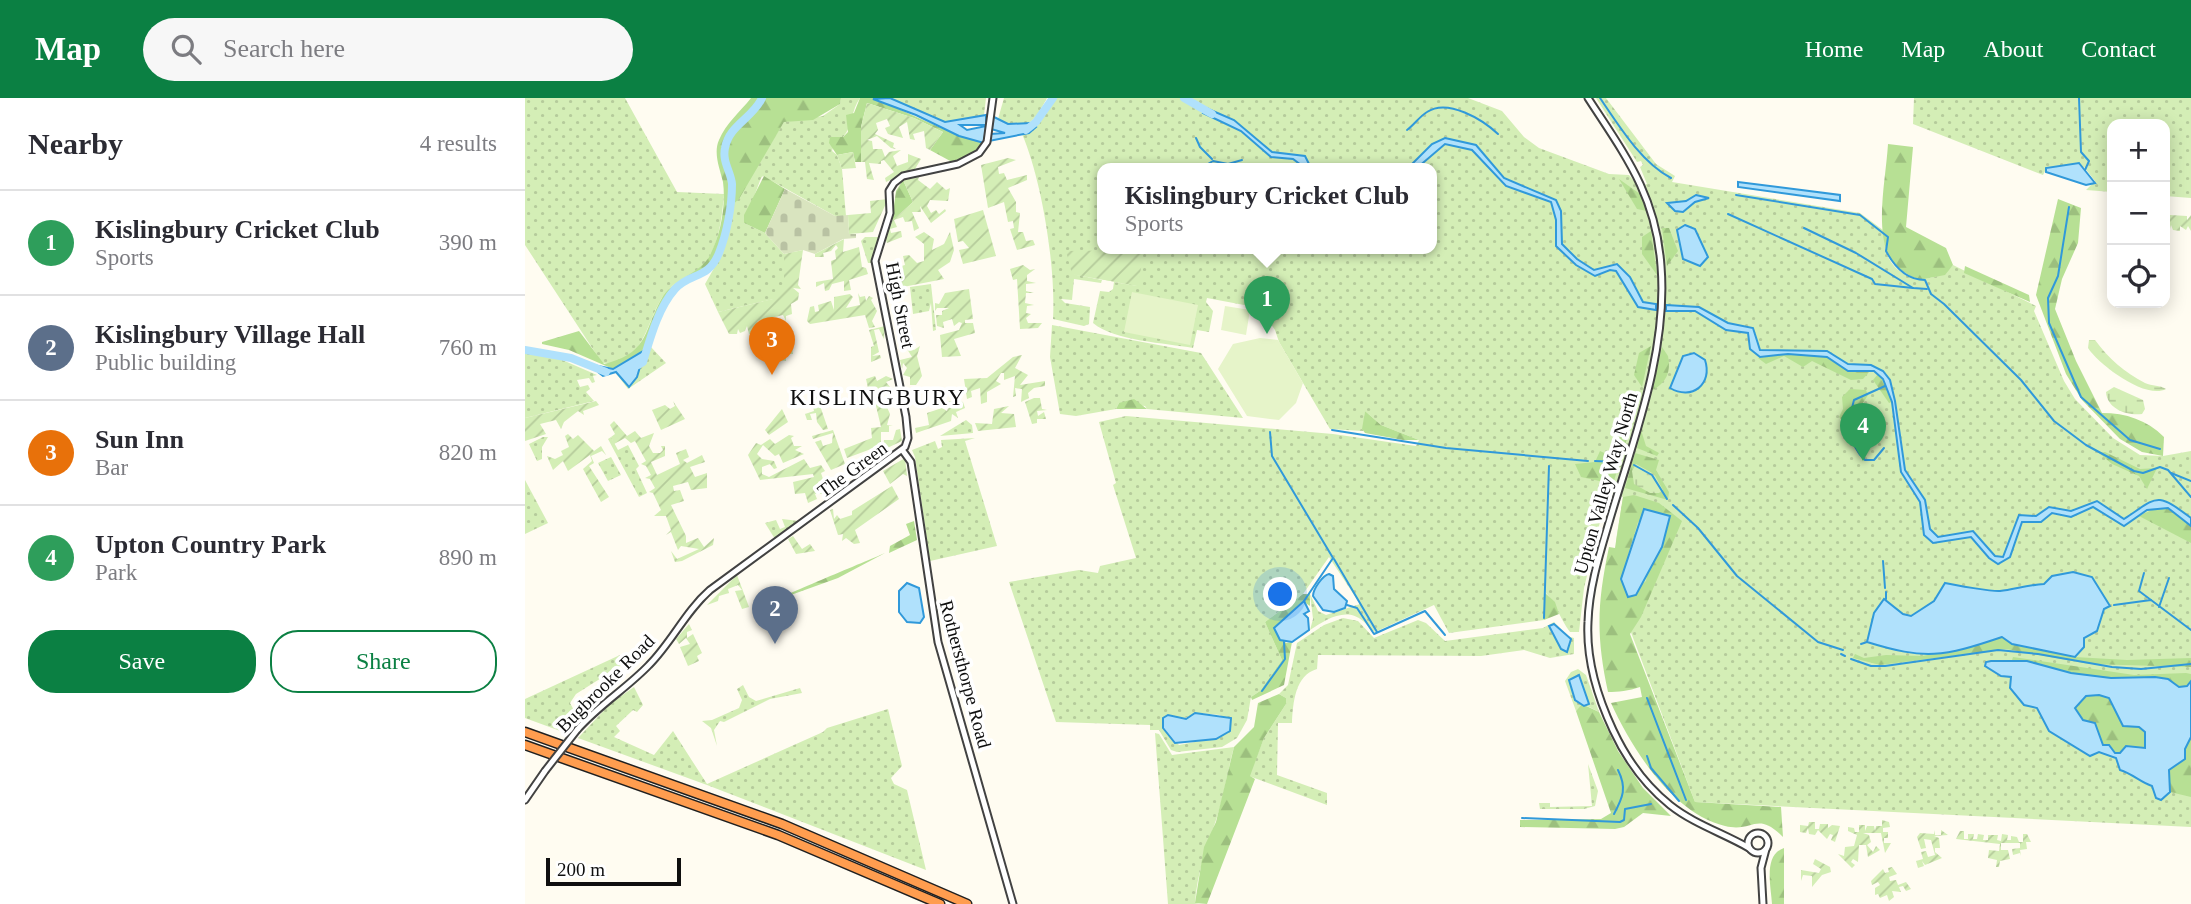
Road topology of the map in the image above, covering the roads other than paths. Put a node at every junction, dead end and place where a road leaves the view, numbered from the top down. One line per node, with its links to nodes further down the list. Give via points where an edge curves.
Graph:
1 (993, 98): 3 (street, High Street, via 987,142 970,160 903,176 889,191 890,213 875,261 906,417)
2 (1588, 98): 10 (street, Upton Valley Way North, via 1639,175 1656,230 1663,302 1657,346 1595,573 1587,624 1590,656 1607,717 1635,768 1669,805)
3 (907, 443): 4 (street, The Green)
4 (902, 451): 5 (street, The Green); 16 (street, Rothersthorpe Road, via 911,463 938,642)
5 (812, 517): 8 (street, Bugbrooke Road, bridge, via 702,596 649,666 577,730)
6 (525, 732): 15 (highway, via 782,824)
7 (525, 744): 14 (highway, via 778,835)
8 (525, 800)
9 (1752, 834): 10 (street); 11 (street, via 1748,840); 12 (street, via 1765,835)
10 (1729, 837): 11 (street, Upton Valley Way North)
11 (1751, 849): 12 (street); 13 (street)
12 (1766, 849): 13 (street)
13 (1761, 868): 17 (street)
14 (940, 904)
15 (967, 904)
16 (1013, 904)
17 (1763, 904)

